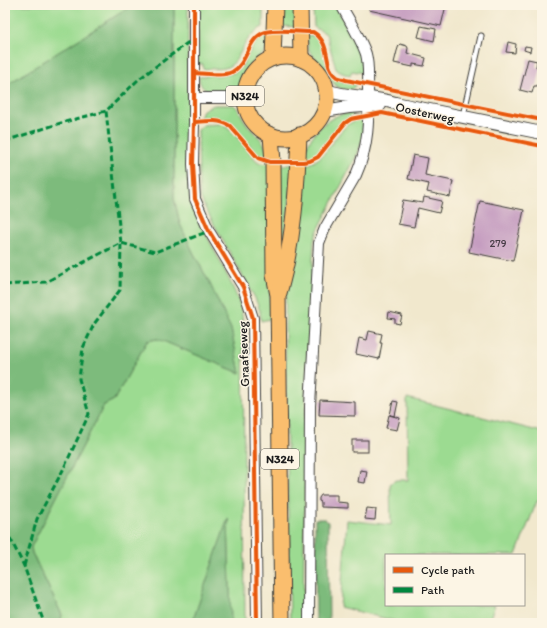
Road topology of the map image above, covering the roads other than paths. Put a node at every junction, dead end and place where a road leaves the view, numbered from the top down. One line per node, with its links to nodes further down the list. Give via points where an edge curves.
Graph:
1 (194, 5): 9 (street, Graafseweg)
2 (275, 5): 6 (main road)
3 (300, 5): 7 (main road)
4 (341, 5): 11 (street, via 368,62)
5 (481, 36): 13 (lane)
6 (273, 58): 7 (main road, N324, via 292,56); 10 (main road, N324, via 256,69 248,83)
7 (301, 59): 8 (main road, N324, via 318,72)
8 (326, 90): 11 (street, Oosterweg); 12 (main road, N324)
9 (194, 98): 10 (street); 18 (street, Graafseweg, via 195,199 209,231 243,287 253,318)
10 (245, 98): 15 (main road, N324, via 252,121)
11 (369, 102): 12 (street, Oosterweg); 13 (street, Oosterweg, via 383,99); 20 (street, via 368,136 360,166 319,243 310,406)
12 (324, 111): 16 (main road, N324, via 310,130)
13 (463, 117): 14 (street, Oosterweg)
14 (542, 133)
15 (271, 135): 16 (main road, N324); 17 (main road, N324, via 274,162 274,275)
16 (300, 135): 17 (main road, N324, via 294,220)
17 (278, 295): 19 (main road, N324)
18 (257, 623)
19 (282, 623)
20 (309, 623)

